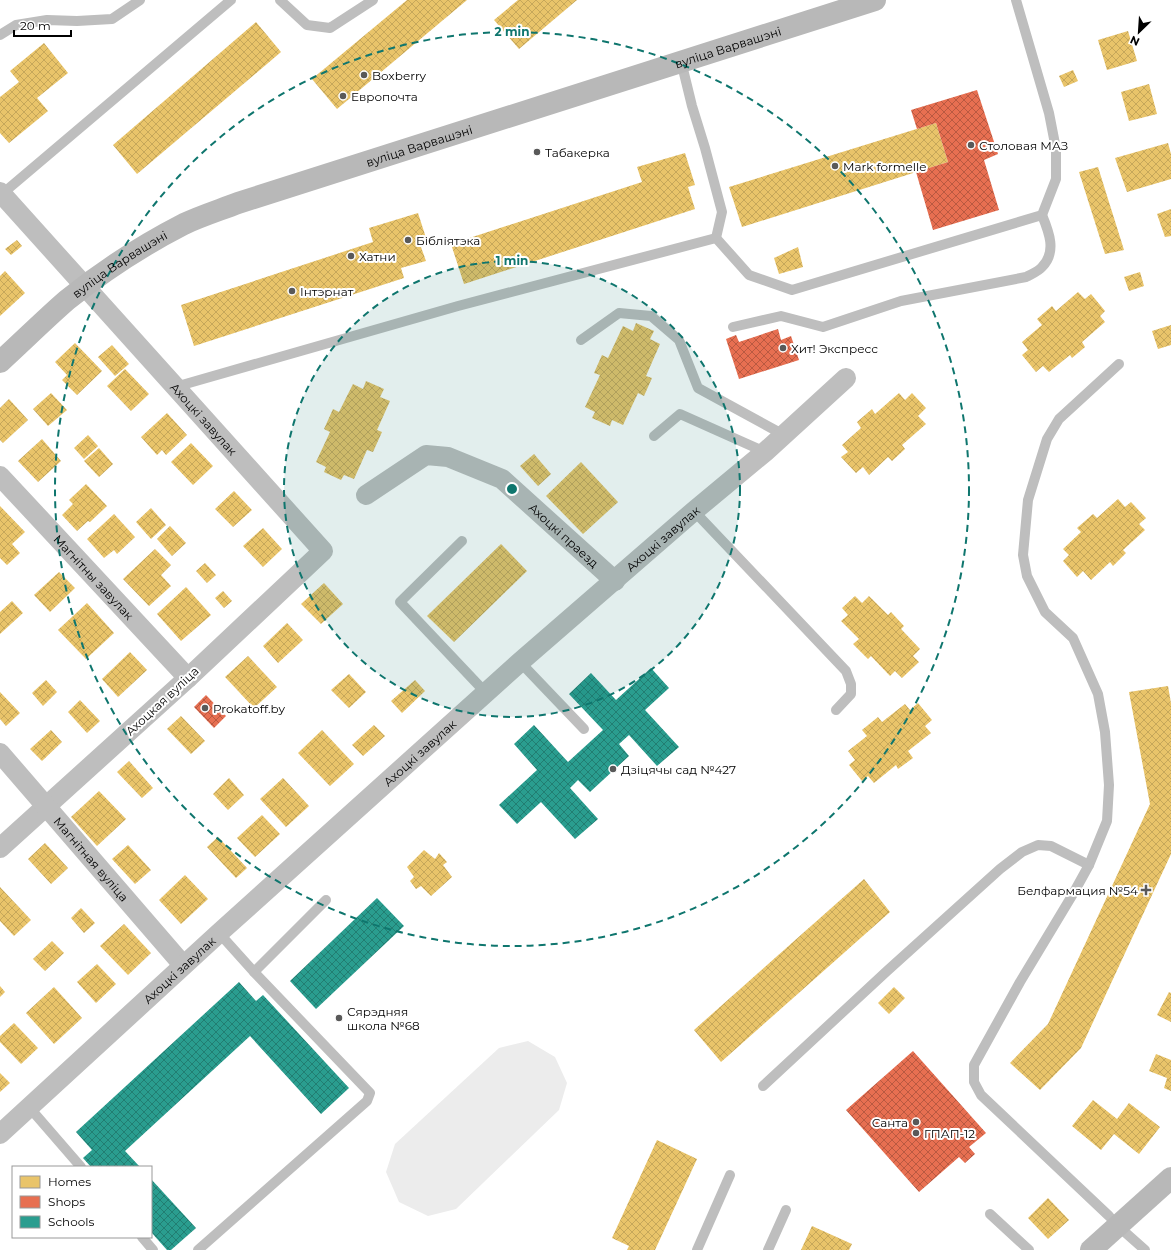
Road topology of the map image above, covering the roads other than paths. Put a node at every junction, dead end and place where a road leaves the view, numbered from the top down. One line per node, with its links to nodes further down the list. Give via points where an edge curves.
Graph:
1 (140, 0): 7 (lane, via 112,19 47,20 16,25)
2 (231, 0): 9 (lane)
3 (280, 0): 6 (lane, via 307,25 330,28)
4 (875, 0): 8 (street, вуліца Варвашэні)
5 (1016, 0): 10 (lane, via 1049,113 1056,148 1056,179)
6 (371, 1)
7 (0, 35)
8 (681, 61): 11 (lane, via 722,212); 12 (street, вуліца Варвашэні, via 238,202 158,238)
9 (1, 193): 12 (street, Ахоцкі завулак)
10 (1042, 215): 11 (lane, via 792,290 749,275); 13 (lane, via 1049,233 1051,253 1042,268 1026,278 901,301 822,327 781,316)
11 (716, 238): 18 (lane, via 458,306)
12 (85, 287): 15 (street, вуліца Варвашэні, via 66,301); 18 (street, Ахоцкі завулак)
13 (733, 327)
14 (581, 340): 19 (lane, via 619,312 651,316 679,340 698,388)
15 (0, 362)
16 (1119, 364): 36 (lane, via 1059,419 1047,439 1028,500 1023,555 1027,576 1045,612 1073,638 1098,694 1105,732 1109,785 1106,821)
17 (846, 378): 19 (street, Ахоцкі завулак)
18 (176, 387): 26 (street, Ахоцкі завулак)
19 (784, 435): 21 (street, Ахоцкі завулак)
20 (654, 436): 21 (lane, via 680,414)
21 (765, 452): 24 (street, Ахоцкі завулак)
22 (0, 476): 29 (street, Магнітны завулак)
23 (366, 495): 27 (street, Ахоцкі праезд, via 426,455 448,457 502,479)
24 (694, 511): 27 (street, Ахоцкі завулак); 31 (lane, via 846,671 851,684 851,694)
25 (462, 541): 30 (lane, via 400,602)
26 (323, 551): 29 (street, Ахоцкая вуліца)
27 (614, 581): 28 (street, Ахоцкі завулак)
28 (520, 662): 30 (street, Ахоцкі завулак); 32 (lane)
29 (188, 678): 34 (street, Ахоцкая вуліца)
30 (486, 693): 38 (street, Ахоцкі завулак)
31 (836, 710)
32 (584, 729)
33 (0, 753): 34 (street, Магнітная вуліца)
34 (47, 806): 35 (street, Ахоцкая вуліца); 39 (street, Магнітная вуліца)
35 (0, 848)
36 (1089, 865): 41 (lane, via 1051,846 1038,845 1022,852 887,971); 49 (lane, via 974,1065 974,1082 981,1095)
37 (326, 900): 40 (lane)
38 (219, 933): 39 (street, Ахоцкі завулак); 40 (lane)
39 (184, 965): 42 (street, Ахоцкі завулак)
40 (254, 972): 53 (lane, via 370,1093 367,1101)
41 (763, 1086)
42 (28, 1108): 43 (street, Ахоцкі завулак); 44 (lane)
43 (0, 1134)
44 (80, 1166)
45 (730, 1175): 54 (lane)
46 (1171, 1178): 49 (street)
47 (786, 1210): 55 (lane)
48 (990, 1214): 56 (lane)
49 (1118, 1226): 51 (street); 57 (lane)
50 (143, 1238): 52 (lane)
51 (1095, 1248)
52 (153, 1250)
53 (198, 1250)
54 (697, 1250)
55 (768, 1250)
56 (1029, 1250)
57 (1145, 1250)

